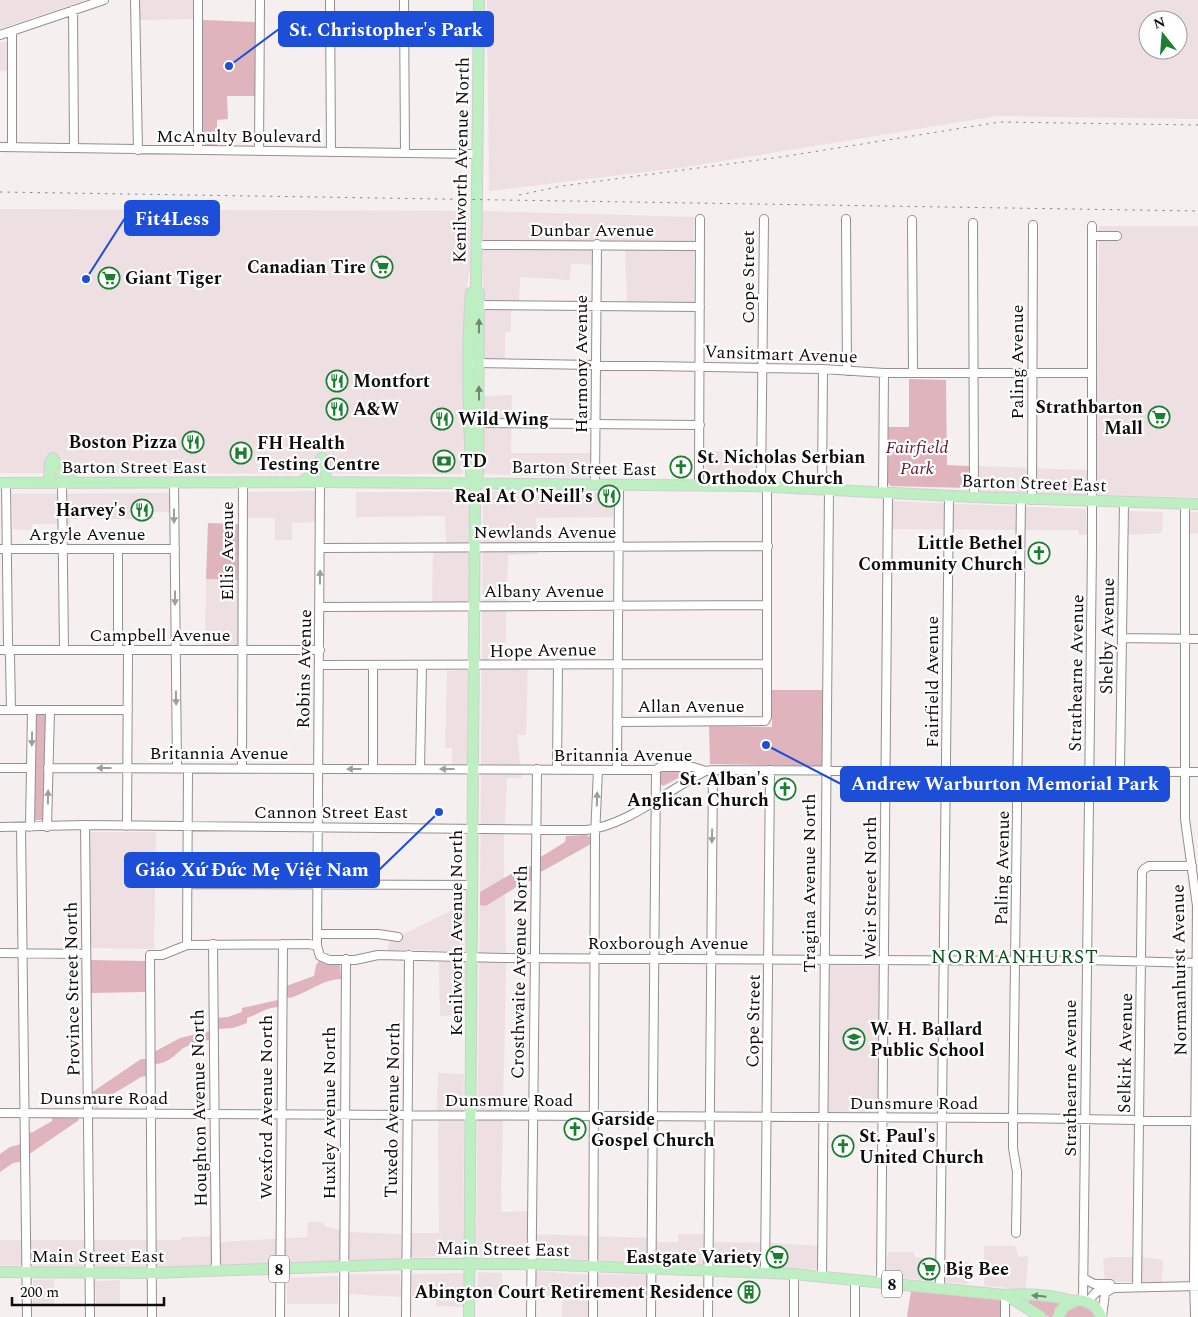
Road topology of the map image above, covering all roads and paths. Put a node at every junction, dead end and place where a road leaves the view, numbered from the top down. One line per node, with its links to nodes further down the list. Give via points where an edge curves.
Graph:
1 (104, 0): 8 (street)
2 (135, 0): 14 (street)
3 (198, 0): 15 (street)
4 (260, 0): 16 (street)
5 (330, 0): 17 (street)
6 (404, 0): 18 (street)
7 (479, 0): 19 (main road, Kenilworth Avenue North)
8 (73, 10): 9 (street); 13 (street)
9 (12, 31): 10 (street); 12 (street)
10 (0, 35)
11 (0, 147): 12 (street, McAnulty Boulevard)
12 (12, 147): 13 (street, McAnulty Boulevard)
13 (74, 148): 14 (street, McAnulty Boulevard)
14 (138, 150): 15 (street, McAnulty Boulevard)
15 (198, 150): 16 (street, McAnulty Boulevard)
16 (259, 151): 17 (street, McAnulty Boulevard)
17 (331, 152): 18 (street, McAnulty Boulevard)
18 (405, 153): 19 (street, McAnulty Boulevard)
19 (477, 154): 32 (main road, Kenilworth Avenue North)
20 (700, 219): 31 (street)
21 (764, 219): 39 (street, Cope Street)
22 (846, 219): 41 (street)
23 (912, 220): 43 (street)
24 (973, 223): 45 (street)
25 (1033, 225): 44 (street, Paling Avenue)
26 (1092, 226): 27 (street, Strathearne Avenue)
27 (1092, 236): 28 (street); 46 (street, Strathearne Avenue)
28 (1117, 236)
29 (597, 244): 30 (street, Dunbar Avenue); 31 (street, Dunbar Avenue); 34 (street, Harmony Avenue)
30 (484, 245)
31 (700, 246): 35 (street)
32 (476, 290): 33 (main road, Kenilworth Avenue North); 36 (main road, Kenilworth Avenue North, via 471,293 470,308)
33 (479, 306): 34 (street); 36 (main road, Kenilworth Avenue North, one-way to 33)
34 (596, 307): 35 (street); 37 (street, Harmony Avenue)
35 (700, 307): 38 (street)
36 (474, 363): 37 (street, Vansitmart Avenue); 47 (main road, Kenilworth Avenue North, one-way to 36); 57 (main road, Kenilworth Avenue North, via 471,474)
37 (596, 366): 38 (street, Vansitmart Avenue); 48 (street, Harmony Avenue)
38 (700, 367): 39 (street, Vansitmart Avenue); 49 (street)
39 (762, 367): 40 (street, Vansitmart Avenue); 62 (street, Cope Street)
40 (823, 369): 41 (street, Vansitmart Avenue); 63 (street, Tragina Avenue North)
41 (847, 370): 42 (street, Vansitmart Avenue)
42 (884, 372): 43 (street, Vansitmart Avenue); 64 (street, Weir Street North)
43 (913, 372): 45 (street, Vansitmart Avenue)
44 (1032, 372): 45 (street, Vansitmart Avenue); 46 (street, Vansitmart Avenue); 68 (street, Paling Avenue)
45 (974, 373): 66 (street)
46 (1092, 373): 69 (street, Strathearne Avenue)
47 (479, 423): 48 (street); 57 (main road, Kenilworth Avenue North)
48 (595, 424): 49 (street); 59 (street, Harmony Avenue)
49 (700, 425): 61 (street)
50 (298, 482): 51 (main road, Barton Street East); 51 (main road, via 312,474 322,458 325,461); 56 (main road, Barton Street East)
51 (323, 482): 57 (main road, Barton Street East); 75 (street, Robins Avenue)
52 (3, 483): 53 (main road, Barton Street East); 77 (street)
53 (50, 483): 54 (main road, via 50,462 53,458 63,475); 58 (main road, Barton Street East)
54 (76, 483): 55 (main road, Barton Street East); 58 (main road, Barton Street East)
55 (174, 483): 56 (main road, Barton Street East); 80 (street, one-way to 80)
56 (242, 483): 94 (street, Ellis Avenue)
57 (475, 483): 59 (main road, Barton Street East); 76 (main road, Kenilworth Avenue North)
58 (62, 484): 78 (street)
59 (595, 484): 60 (main road, Barton Street East)
60 (619, 484): 61 (main road, Barton Street East); 74 (street)
61 (699, 486): 62 (main road, Barton Street East)
62 (764, 486): 63 (main road, Barton Street East); 73 (street, Cope Street)
63 (825, 488): 64 (main road, Barton Street East); 127 (street, Tragina Avenue North)
64 (885, 493): 65 (main road, Barton Street East); 133 (street, Weir Street North)
65 (949, 496): 66 (main road, Barton Street East); 128 (street, Fairfield Avenue)
66 (974, 497): 67 (main road, Barton Street East)
67 (1021, 499): 68 (main road, Barton Street East); 129 (street, Paling Avenue)
68 (1032, 500): 69 (main road, Barton Street East)
69 (1092, 502): 70 (main road, Barton Street East); 130 (street, Strathearne Avenue)
70 (1124, 502): 71 (main road, Barton Street East); 85 (street, Shelby Avenue)
71 (1185, 504): 72 (main road, Barton Street East); 86 (street, Normanhurst Avenue)
72 (1198, 504)
73 (768, 546): 74 (street, Newlands Avenue); 81 (street, Cope Street)
74 (618, 547): 76 (street, Newlands Avenue); 83 (street)
75 (321, 548): 76 (street, Newlands Avenue); 84 (street, Robins Avenue, one-way to 75)
76 (475, 548): 82 (main road, Kenilworth Avenue North)
77 (4, 549): 78 (street, Argyle Avenue); 89 (street)
78 (64, 549): 79 (street, Argyle Avenue); 90 (street)
79 (118, 549): 80 (street, Argyle Avenue); 91 (street)
80 (175, 549): 93 (street, one-way to 93)
81 (767, 605): 83 (street, Albany Avenue); 98 (street, Cope Street)
82 (475, 606): 83 (street, Albany Avenue); 84 (street, Albany Avenue); 102 (main road, Kenilworth Avenue North)
83 (618, 606): 97 (street)
84 (320, 607): 95 (street, Robins Avenue)
85 (1122, 638): 86 (street); 131 (street, Shelby Avenue)
86 (1185, 639): 87 (street); 134 (street, Normanhurst Avenue)
87 (1198, 639)
88 (0, 650): 89 (street, Campbell Avenue)
89 (9, 650): 90 (street, Campbell Avenue); 104 (street)
90 (64, 650): 91 (street, Campbell Avenue)
91 (118, 650): 92 (street, Campbell Avenue)
92 (128, 650): 93 (street, Campbell Avenue); 107 (street)
93 (175, 650): 94 (street, Campbell Avenue); 114 (street, one-way to 114)
94 (242, 650): 95 (street, Campbell Avenue); 116 (street, Ellis Avenue)
95 (320, 650): 99 (street, Robins Avenue)
96 (558, 664): 97 (street, Hope Avenue); 102 (street, Hope Avenue); 122 (street)
97 (617, 664): 98 (street, Hope Avenue); 109 (street)
98 (767, 664): 108 (street, Cope Street)
99 (319, 665): 100 (street, Hope Avenue); 117 (street, Robins Avenue)
100 (374, 665): 101 (street, Hope Avenue); 118 (street)
101 (422, 665): 102 (street, Hope Avenue); 120 (street)
102 (474, 666): 121 (main road, Kenilworth Avenue North)
103 (0, 710): 104 (street)
104 (11, 710): 105 (street)
105 (32, 710): 106 (street); 111 (street, one-way to 111)
106 (50, 710): 107 (street); 112 (street)
107 (128, 710): 113 (street)
108 (765, 721): 109 (street, Allan Avenue)
109 (617, 722): 124 (street)
110 (0, 768): 111 (street)
111 (31, 768): 142 (street)
112 (48, 768): 113 (street, Britannia Avenue, one-way to 112); 143 (street, one-way to 112)
113 (128, 768): 114 (street, Britannia Avenue); 138 (street)
114 (177, 768): 115 (street, Britannia Avenue)
115 (188, 768): 116 (street, Britannia Avenue); 139 (street)
116 (242, 769): 117 (street, Britannia Avenue)
117 (318, 769): 118 (street, Britannia Avenue, one-way to 117); 144 (street, Robins Avenue)
118 (372, 769): 120 (street, Britannia Avenue)
119 (537, 769): 121 (street, Britannia Avenue); 122 (street, Britannia Avenue); 147 (street, Crosthwaite Avenue North)
120 (420, 770): 121 (street, Britannia Avenue, one-way to 120)
121 (474, 770): 145 (main road, Kenilworth Avenue North)
122 (557, 770): 123 (street, Britannia Avenue)
123 (598, 770): 124 (street, Britannia Avenue); 146 (street, one-way to 123)
124 (617, 770): 125 (street, Britannia Avenue)
125 (656, 770): 132 (street, Britannia Avenue, via 693,767); 136 (street)
126 (770, 770): 127 (street, Britannia Avenue); 132 (street, Britannia Avenue); 168 (street, Cope Street)
127 (825, 770): 133 (street, Britannia Avenue); 169 (street, Tragina Avenue North)
128 (946, 770): 129 (street, Britannia Avenue); 133 (street, Britannia Avenue); 171 (street, Fairfield Avenue)
129 (1018, 770): 130 (street, Britannia Avenue); 172 (street, Paling Avenue)
130 (1090, 770): 131 (street, Britannia Avenue); 173 (street, Strathearne Avenue)
131 (1120, 770): 134 (street, Britannia Avenue)
132 (710, 771): 136 (street, Cannon Street East); 166 (street, one-way to 166)
133 (886, 771): 170 (street, Weir Street North)
134 (1185, 772): 135 (street, Britannia Avenue); 148 (street, Normanhurst Avenue, via 1185,819)
135 (1198, 772)
136 (656, 800): 146 (street, Cannon Street East); 165 (street)
137 (85, 825): 138 (street, Cannon Street East); 143 (street, Cannon Street East); 160 (street, Province Street North)
138 (127, 826): 139 (street, Cannon Street East)
139 (187, 826): 144 (street, Cannon Street East); 149 (street)
140 (0, 827): 141 (street, Cannon Street East)
141 (21, 827): 142 (street, Cannon Street East); 159 (street)
142 (30, 827): 143 (street, Cannon Street East)
143 (47, 827)
144 (318, 828): 145 (street, Cannon Street East); 150 (street, Robins Avenue)
145 (473, 828): 147 (street, Cannon Street East); 151 (main road, Kenilworth Avenue North)
146 (596, 829): 147 (street, Cannon Street East); 164 (street)
147 (535, 830): 163 (street, Crosthwaite Avenue North)
148 (1192, 866): 174 (street, Selkirk Avenue, via 1148,866 1143,869); 175 (street, Normanhurst Avenue, via 1197,906)
149 (187, 884): 150 (street); 156 (street)
150 (318, 884): 151 (street); 152 (street, Robins Avenue)
151 (473, 885): 162 (main road, Kenilworth Avenue North)
152 (317, 934): 153 (street); 157 (street, Robins Avenue)
153 (398, 937)
154 (213, 944): 155 (street); 156 (street); 180 (street, Houghton Avenue North)
155 (284, 944): 157 (street); 181 (street, Wexford Avenue North)
156 (187, 945): 179 (street, via 162,955 150,955)
157 (317, 946): 167 (street, Roxborough Avenue, via 323,958)
158 (0, 952): 159 (street)
159 (23, 953): 160 (street); 177 (street)
160 (86, 954): 178 (street, Province Street North)
161 (409, 955): 162 (street, Roxborough Avenue); 167 (street, Roxborough Avenue); 183 (street, Tuxedo Avenue North)
162 (472, 957): 163 (street, Roxborough Avenue); 184 (main road, Kenilworth Avenue North)
163 (534, 957): 164 (street, Roxborough Avenue); 185 (street, Crosthwaite Avenue North)
164 (595, 958): 165 (street, Roxborough Avenue); 186 (street)
165 (654, 958): 166 (street, Roxborough Avenue); 187 (street)
166 (711, 958): 168 (street, Roxborough Avenue); 188 (street)
167 (346, 959): 182 (street, Huxley Avenue North)
168 (768, 959): 169 (street, Roxborough Avenue); 189 (street, Cope Street)
169 (824, 959): 170 (street, Roxborough Avenue); 190 (street, Tragina Avenue North)
170 (884, 959): 171 (street, Roxborough Avenue); 191 (street, Weir Street North)
171 (944, 959): 172 (street, Roxborough Avenue); 192 (street, Fairfield Avenue)
172 (1016, 960): 173 (street, Roxborough Avenue); 193 (street, Paling Avenue)
173 (1086, 960): 174 (street, Roxborough Avenue); 194 (street, Strathearne Avenue)
174 (1141, 961): 175 (street, Roxborough Avenue); 195 (street, Selkirk Avenue)
175 (1197, 963): 196 (street, Normanhurst Avenue)
176 (0, 1112): 177 (street, Dunsmure Road)
177 (24, 1112): 178 (street, Dunsmure Road); 208 (street)
178 (87, 1113): 179 (street, Dunsmure Road); 209 (street, Province Street North)
179 (151, 1113): 180 (street, Dunsmure Road); 211 (street)
180 (214, 1114): 181 (street, Dunsmure Road); 205 (street, Houghton Avenue North)
181 (281, 1114): 182 (street, Dunsmure Road); 203 (street, Wexford Avenue North)
182 (344, 1114): 183 (street, Dunsmure Road); 201 (street, Huxley Avenue North)
183 (407, 1115): 184 (street, Dunsmure Road); 199 (street, Tuxedo Avenue North)
184 (470, 1115): 185 (street, Dunsmure Road); 198 (main road, Kenilworth Avenue North)
185 (532, 1116): 186 (street, Dunsmure Road); 200 (street, Crosthwaite Avenue North)
186 (593, 1116): 187 (street, Dunsmure Road); 202 (street)
187 (653, 1116): 188 (street, Dunsmure Road); 204 (street)
188 (710, 1117): 189 (street, Dunsmure Road); 206 (street)
189 (766, 1118): 190 (street, Dunsmure Road); 210 (street, Cope Street)
190 (823, 1118): 191 (street, Dunsmure Road); 213 (street, Tragina Avenue North)
191 (883, 1118): 192 (street, Dunsmure Road); 216 (street, Weir Street North)
192 (943, 1118): 193 (street, Dunsmure Road); 219 (street, Fairfield Avenue)
193 (1013, 1118): 194 (street, Dunsmure Road); 197 (street, Paling Avenue, via 1017,1172)
194 (1085, 1119): 195 (street, Dunsmure Road); 214 (street, Strathearne Avenue)
195 (1139, 1120): 196 (street, Dunsmure Road); 218 (street, Selkirk Avenue)
196 (1197, 1121): 217 (street, Normanhurst Avenue, via 1194,1276)
197 (1016, 1233)
198 (469, 1263): 199 (main road, Main Street East / 8); 200 (main road, Main Street East / 8); 229 (main road, Kenilworth Avenue North)
199 (406, 1264): 201 (main road, Main Street East / 8); 228 (street, Tuxedo Avenue North)
200 (531, 1264): 202 (main road, Main Street East / 8); 230 (street, Crosthwaite Avenue North)
201 (343, 1267): 203 (main road, Main Street East / 8); 227 (street, Huxley Avenue North)
202 (593, 1267): 204 (main road, Main Street East / 8); 231 (street)
203 (280, 1269): 205 (main road, Main Street East / 8); 226 (street, Wexford Avenue North)
204 (652, 1269): 206 (main road, Main Street East / 8); 232 (street)
205 (216, 1271): 211 (main road, Main Street East / 8)
206 (708, 1271): 210 (main road, Main Street East / 8); 233 (street)
207 (0, 1272): 208 (main road, Main Street East / 8)
208 (26, 1272): 209 (main road, Main Street East / 8); 223 (street)
209 (89, 1272): 211 (main road, Main Street East / 8); 224 (street, Province Street North)
210 (765, 1272): 212 (main road, Main Street East / 8)
211 (152, 1273): 225 (street)
212 (794, 1274): 213 (main road, Main Street East / 8); 234 (street)
213 (822, 1277): 215 (main road, Main Street East / 8)
214 (1083, 1278): 220 (street, via 1090,1283 1109,1283); 222 (street, Strathearne Avenue)
215 (855, 1280): 216 (main road, Main Street East / 8); 235 (street)
216 (882, 1283): 219 (main road, Main Street East / 8)
217 (1197, 1286): 218 (street); 240 (street, Normanhurst Avenue)
218 (1137, 1287): 220 (street)
219 (940, 1288): 221 (main road, Main Street East / 8)
220 (1117, 1288): 222 (street, via 1102,1289); 239 (street, via 1105,1293)
221 (1005, 1294): 222 (main road, Main Street East / 8, one-way to 221); 236 (street); 237 (main road, Main Street East / 8)
222 (1081, 1301): 238 (main road, via 1064,1307); 239 (main road, via 1097,1309)
223 (27, 1317)
224 (90, 1317)
225 (152, 1317)
226 (280, 1317)
227 (344, 1317)
228 (406, 1317)
229 (469, 1317)
230 (531, 1317)
231 (594, 1317)
232 (651, 1317)
233 (708, 1317)
234 (794, 1317)
235 (855, 1317)
236 (1005, 1317)
237 (1041, 1317)
238 (1058, 1317)
239 (1101, 1317)
240 (1195, 1317)

